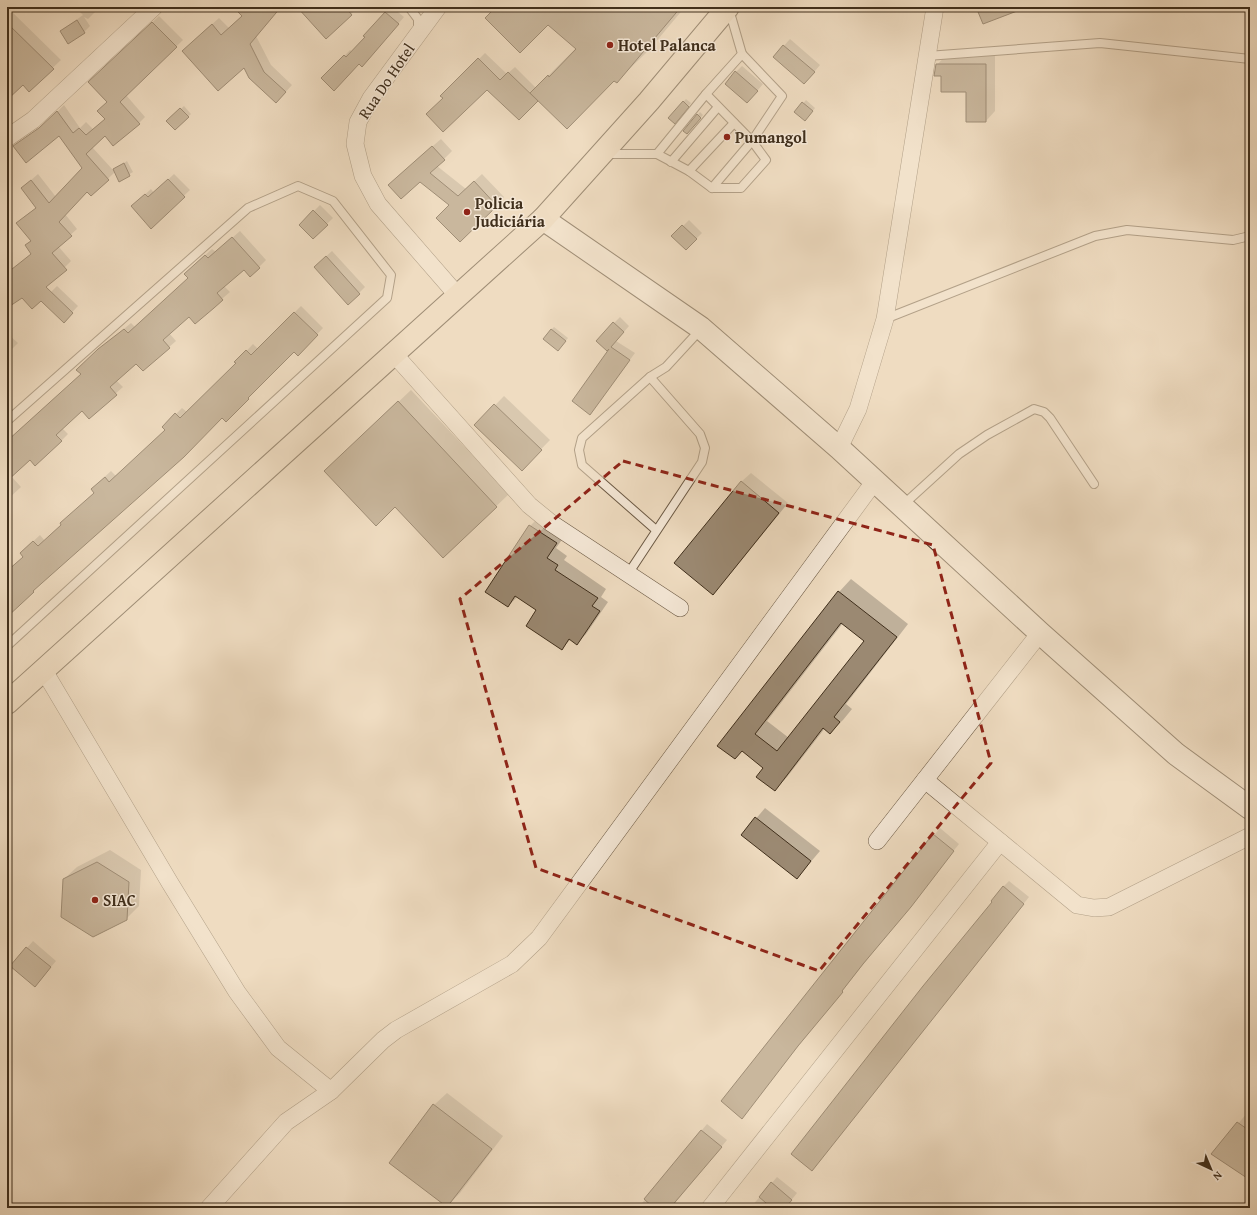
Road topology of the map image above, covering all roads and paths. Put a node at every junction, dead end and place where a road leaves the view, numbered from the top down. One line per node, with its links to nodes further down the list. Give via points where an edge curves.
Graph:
1 (154, 7): 13 (street, via 33,120)
2 (409, 7): 6 (lane, via 418,19)
3 (438, 7): 6 (street, Rua Do Hotel)
4 (728, 7): 7 (lane); 15 (main road)
5 (935, 7): 8 (street)
6 (417, 34): 22 (street, Rua Do Hotel, via 358,122 355,144 363,176 378,204)
7 (742, 54): 10 (lane); 14 (lane, via 782,96)
8 (927, 56): 9 (lane, via 1100,43); 23 (street)
9 (1250, 59)
10 (706, 94): 11 (lane); 16 (lane)
11 (718, 107): 12 (lane); 17 (lane)
12 (734, 123): 14 (lane); 18 (lane)
13 (7, 138)
14 (752, 141): 19 (lane); 19 (lane, via 766,160 741,188)
15 (602, 154): 16 (lane); 20 (main road)
16 (657, 154): 17 (lane)
17 (671, 162): 18 (lane)
18 (689, 171): 19 (lane)
19 (712, 188)
20 (543, 219): 22 (main road); 24 (street)
21 (1250, 236): 23 (lane, via 1233,240 1127,230 1095,236)
22 (458, 296): 25 (main road)
23 (886, 319): 28 (street, via 858,409)
24 (701, 328): 26 (lane, via 666,367); 28 (street)
25 (394, 354): 33 (street, via 529,505 551,523); 37 (main road)
26 (650, 377): 32 (lane, via 700,434 705,448 702,462); 32 (lane, via 582,438 580,450 582,465)
27 (7, 421): 36 (lane, via 248,208 298,186 333,201 391,275 387,298)
28 (839, 448): 29 (street)
29 (874, 482): 31 (street); 44 (street, via 539,938 512,964 392,1034)
30 (1094, 484): 31 (lane, via 1050,418 1044,412 1034,409 959,454)
31 (901, 507): 35 (street)
32 (656, 530): 33 (lane)
33 (628, 574): 34 (street)
34 (680, 608)
35 (1040, 633): 39 (street); 40 (street, via 1176,754)
36 (7, 646)
37 (44, 669): 38 (main road); 44 (street, via 237,992 278,1048)
38 (7, 702)
39 (925, 780): 42 (street); 43 (street)
40 (1250, 808)
41 (1250, 836): 43 (street, via 1109,907 1094,908 1077,905)
42 (877, 841)
43 (1000, 842): 46 (street)
44 (330, 1091): 45 (street, via 286,1122)
45 (209, 1208)
46 (710, 1208)

